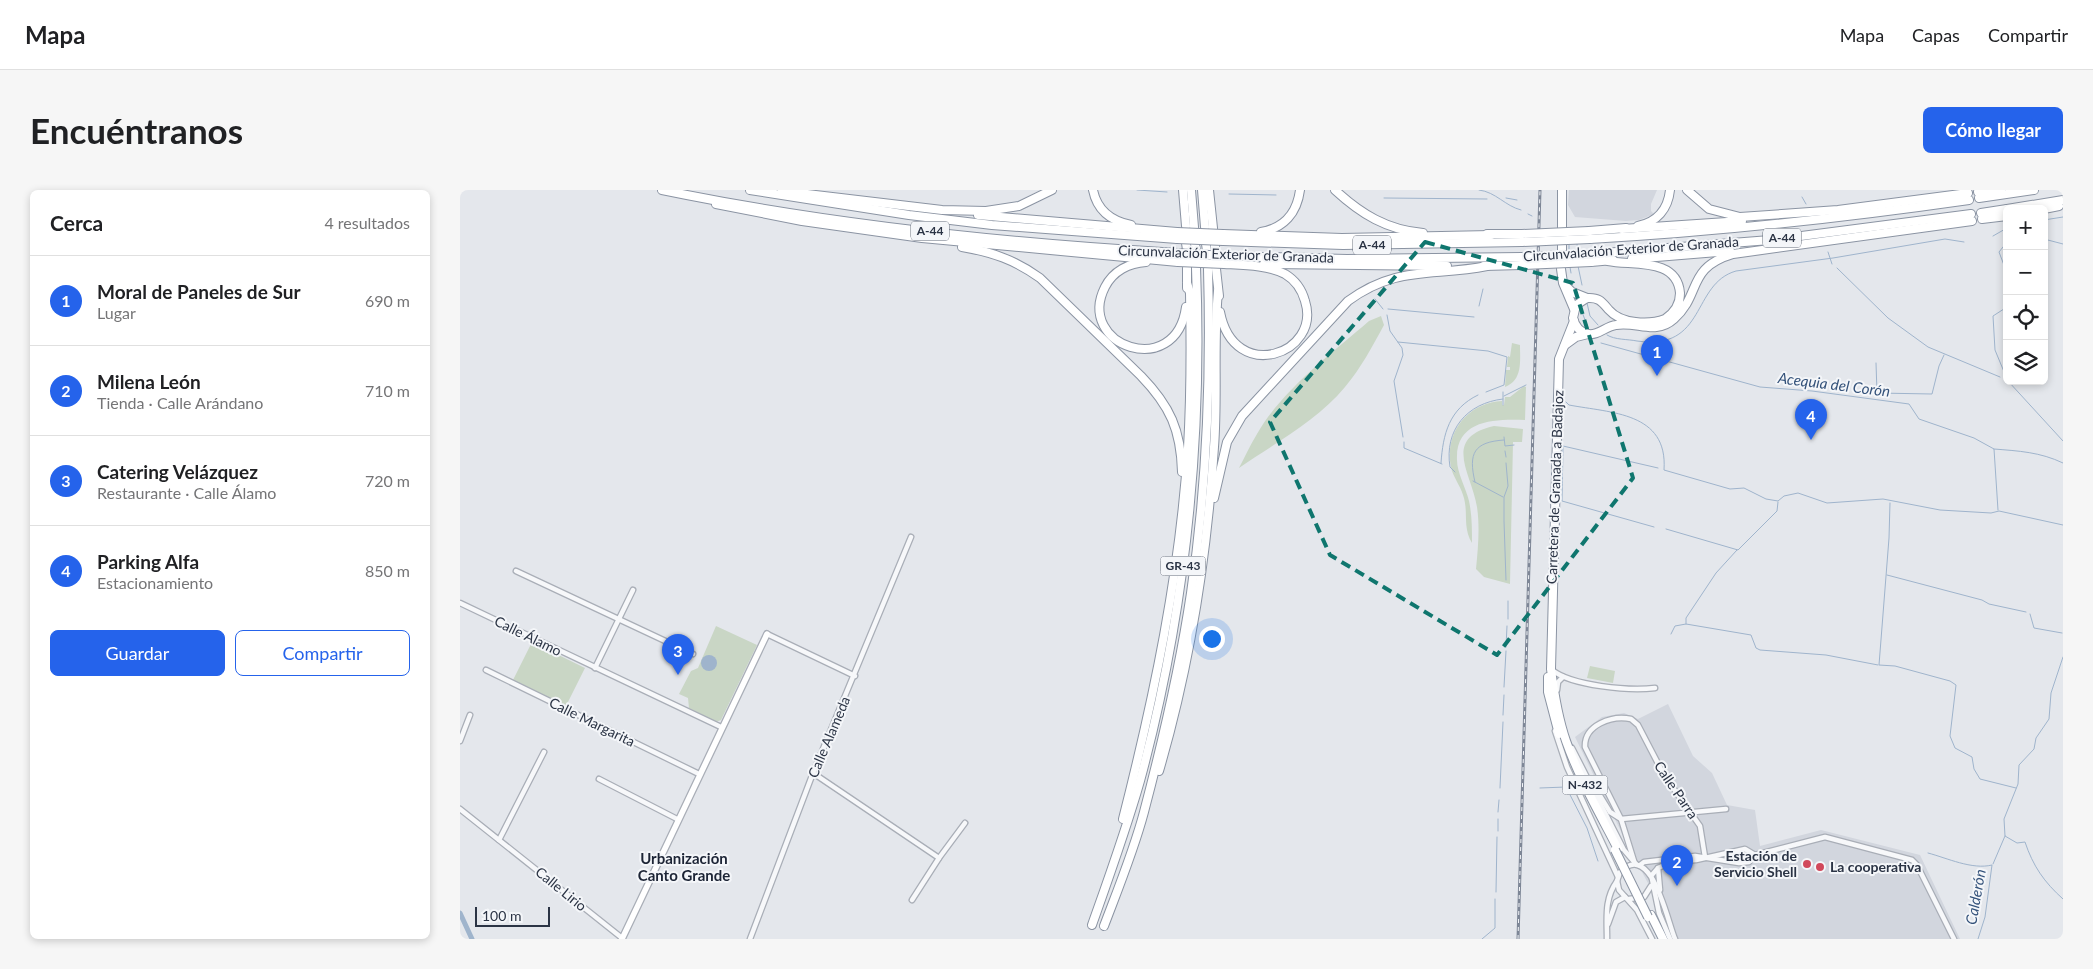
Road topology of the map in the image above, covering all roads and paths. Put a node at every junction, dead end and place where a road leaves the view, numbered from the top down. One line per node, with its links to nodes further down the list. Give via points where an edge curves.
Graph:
1 (662, 190): 18 (highway, Circunvalación Exterior de Granada / A-44)
2 (750, 190): 34 (highway, Circunvalación Exterior de Granada / A-44, via 992,225)
3 (776, 190): 23 (highway)
4 (1052, 190): 23 (highway, via 1031,202 1001,210)
5 (1093, 190): 30 (highway, via 1098,205 1111,218)
6 (1191, 190): 17 (highway, via 1190,226)
7 (1202, 190): 24 (highway, via 1209,227)
8 (1209, 190): 24 (highway)
9 (1214, 190): 24 (highway)
10 (1300, 190): 31 (highway, via 1295,209 1284,222 1269,230)
11 (1335, 190): 32 (highway, via 1362,213 1390,227 1420,233)
12 (1562, 190): 28 (highway)
13 (1670, 190): 29 (highway, via 1666,207 1655,219 1641,226)
14 (1687, 190): 27 (highway, via 1700,203 1718,212 1740,217)
15 (2003, 190): 16 (highway, via 1978,195)
16 (2034, 190)
17 (1183, 192)
18 (683, 194): 35 (highway, via 757,213); 40 (highway, Circunvalación Exterior de Granada / A-44, bridge, via 936,232)
19 (2063, 200): 20 (highway)
20 (2032, 205)
21 (2063, 205): 22 (highway)
22 (2048, 208)
23 (942, 210): 30 (highway)
24 (1212, 210)
25 (2003, 210): 26 (highway, via 1982,216)
26 (2003, 216)
27 (1764, 217): 29 (highway, via 1689,226); 33 (highway, Circunvalación Exterior de Granada / A-44, via 1969,196 1846,217 1728,229)
28 (1562, 228)
29 (1622, 229): 33 (highway)
30 (1152, 231): 34 (highway)
31 (1238, 235): 32 (highway, via 1351,238); 36 (highway)
32 (1491, 235): 37 (highway)
33 (1590, 235): 37 (highway, Circunvalación Exterior de Granada / A-44, bridge)
34 (1177, 236): 36 (highway, Circunvalación Exterior de Granada / A-44, bridge)
35 (922, 238): 41 (highway); 63 (highway, via 996,254 1025,268 1040,278 1155,390 1174,421 1182,454)
36 (1223, 238): 37 (highway, Circunvalación Exterior de Granada / A-44, via 1343,245)
37 (1522, 238)
38 (1752, 250): 39 (highway, Circunvalación Exterior de Granada / A-44, via 1838,241 1972,217); 43 (highway); 58 (highway, via 1722,257 1707,265 1683,309 1666,325 1652,328 1623,324)
39 (1591, 258): 42 (highway, Circunvalación Exterior de Granada / A-44, bridge); 43 (highway)
40 (1224, 260): 41 (highway, bridge); 42 (highway, Circunvalación Exterior de Granada / A-44); 44 (highway)
41 (1161, 261): 51 (highway, via 1129,265 1107,282 1100,312 1115,339 1144,349 1169,340 1184,318)
42 (1522, 261): 45 (highway)
43 (1608, 261): 56 (highway, via 1660,267 1677,282 1680,297 1670,316 1658,322 1625,319)
44 (1249, 266): 45 (highway); 53 (highway, via 1285,274 1304,295 1306,323 1291,346 1267,355 1239,347 1222,323)
45 (1487, 266): 61 (highway, via 1420,272 1388,279 1362,291 1335,313 1234,428 1222,455)
46 (1187, 268): 51 (highway)
47 (1196, 268): 98 (highway, GR-43, via 1197,412 1186,549 1154,724 1140,782)
48 (1208, 269): 91 (highway, GR-43, via 1208,402 1198,543 1178,667)
49 (1216, 269): 53 (highway)
50 (1561, 269): 52 (highway, N-432)
51 (1187, 283): 63 (highway, via 1191,344 1188,448)
52 (1563, 283): 54 (highway, via 1572,292); 55 (highway, N-432)
53 (1218, 291): 61 (highway, via 1216,417)
54 (1587, 298): 55 (highway); 56 (highway, via 1600,300)
55 (1574, 309): 57 (highway, N-432)
56 (1608, 310): 58 (highway, via 1609,320)
57 (1574, 321): 59 (highway, via 1578,329); 60 (highway, Carretera de Granada a Badajoz / N-432)
58 (1604, 328): 59 (highway)
59 (1588, 334): 60 (highway)
60 (1563, 346): 68 (highway, Carretera de Granada a Badajoz / N-432, via 1559,359)
61 (1207, 532): 91 (highway, via 1179,699 1150,802)
62 (911, 537): 74 (street, Calle Alameda)
63 (1176, 558): 98 (highway, via 1154,691)
64 (516, 572): 67 (street)
65 (633, 590): 67 (street)
66 (460, 603): 71 (street, Calle Álamo)
67 (618, 621): 70 (street); 71 (street)
68 (1551, 630): 72 (highway, Carretera de Granada a Badajoz / N-432); 78 (highway, Carretera de Granada a Badajoz / N-432, via 1548,692)
69 (767, 634): 74 (street); 82 (street)
70 (693, 654)
71 (595, 668): 82 (street, Calle Álamo)
72 (1551, 669): 75 (street); 76 (highway, Carretera de Granada a Badajoz / N-432)
73 (486, 670): 86 (street, Calle Margarita)
74 (854, 676): 85 (street, Calle Alameda)
75 (1561, 676): 76 (street); 77 (street, via 1622,689); 81 (street, via 1556,687)
76 (1553, 680): 78 (highway); 80 (highway, Carretera de Granada a Badajoz / N-432)
77 (1655, 688)
78 (1552, 710): 80 (highway, Carretera de Granada a Badajoz / N-432)
79 (470, 715): 83 (street)
80 (1557, 720): 81 (street); 103 (street, via 1555,732 1567,767); 115 (highway, Carretera de Granada a Badajoz / N-432, bridge, via 1573,760)
81 (1564, 726): 88 (street)
82 (721, 727): 86 (street)
83 (460, 741)
84 (544, 752): 96 (street)
85 (813, 773): 100 (street); 112 (street, Calle Alameda)
86 (699, 774): 93 (street)
87 (599, 780): 93 (street)
88 (1588, 780): 94 (street, via 1610,812); 101 (street, via 1624,850)
89 (460, 809): 96 (street, Calle Lirio)
90 (1726, 809): 92 (street)
91 (1144, 811): 109 (highway)
92 (1692, 813): 94 (street); 94 (street, Calle Parra, via 1664,775 1638,725 1626,718 1607,721 1587,734 1585,747); 99 (street, Calle Parra, via 1703,835)
93 (677, 819): 111 (street)
94 (1621, 819): 101 (street)
95 (965, 823): 100 (street)
96 (499, 840): 111 (street, Calle Lirio)
97 (1755, 855): 99 (street, via 1745,849); 99 (street, via 1752,860 1738,863); 118 (street, via 1826,837 1912,860)
98 (1116, 856): 108 (highway)
99 (1705, 857): 101 (street); 102 (street, via 1671,862)
100 (939, 858): 107 (street)
101 (1637, 864): 103 (street, via 1624,868); 104 (street)
102 (1658, 868): 104 (street); 105 (street)
103 (1618, 879): 106 (street, via 1619,890); 110 (street, via 1609,894)
104 (1651, 880): 105 (street); 106 (street, via 1644,897); 116 (street, via 1659,913)
105 (1660, 892): 117 (street)
106 (1627, 898): 110 (street, via 1616,902); 114 (street)
107 (912, 900)
108 (1092, 925)
109 (1104, 926)
110 (1607, 928): 113 (street)
111 (622, 939)
112 (750, 939)
113 (1607, 939)
114 (1652, 939)
115 (1661, 939)
116 (1670, 939)
117 (1674, 939)
118 (1954, 939)

